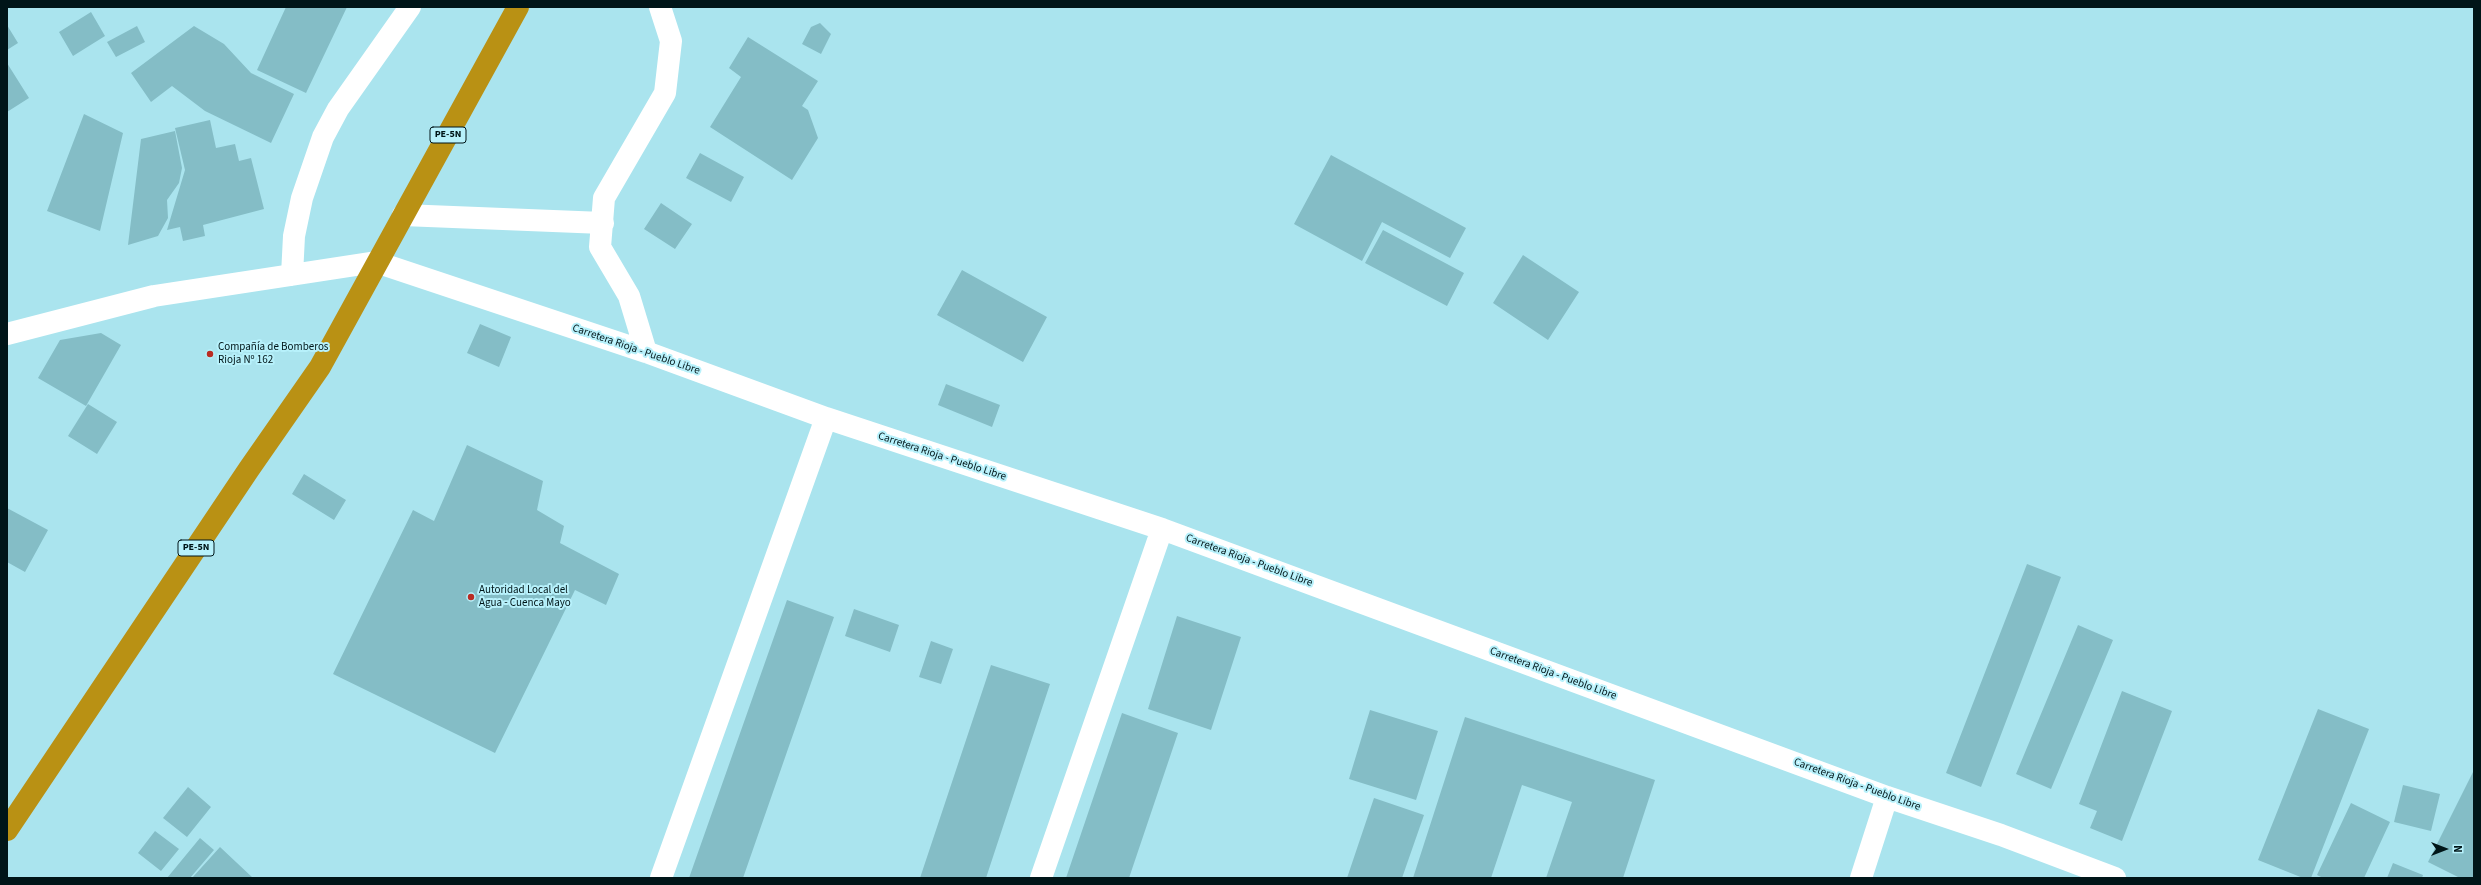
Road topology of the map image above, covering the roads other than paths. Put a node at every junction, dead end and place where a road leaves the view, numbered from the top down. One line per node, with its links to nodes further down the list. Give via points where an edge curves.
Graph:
1 (410, 7): 7 (street, via 338,109 323,137 302,198 294,236)
2 (518, 7): 4 (highway, PE-5N)
3 (660, 7): 5 (street, via 671,41 665,93 604,198)
4 (403, 215): 5 (street); 6 (highway, PE-5N)
5 (603, 222): 9 (street, via 600,247 629,296)
6 (376, 262): 7 (street); 9 (street, Carretera Rioja - Pueblo Libre); 13 (highway, PE-5N, via 320,367)
7 (292, 275): 8 (street, via 154,296)
8 (7, 334)
9 (646, 352): 10 (street, Carretera Rioja - Pueblo Libre)
10 (826, 418): 11 (street, Carretera Rioja - Pueblo Libre); 14 (street)
11 (1162, 529): 12 (street, Carretera Rioja - Pueblo Libre); 15 (street)
12 (1887, 797): 16 (street); 17 (street, Carretera Rioja - Pueblo Libre, via 2001,835)
13 (7, 830)
14 (661, 878)
15 (1040, 878)
16 (1861, 878)
17 (2115, 878)

